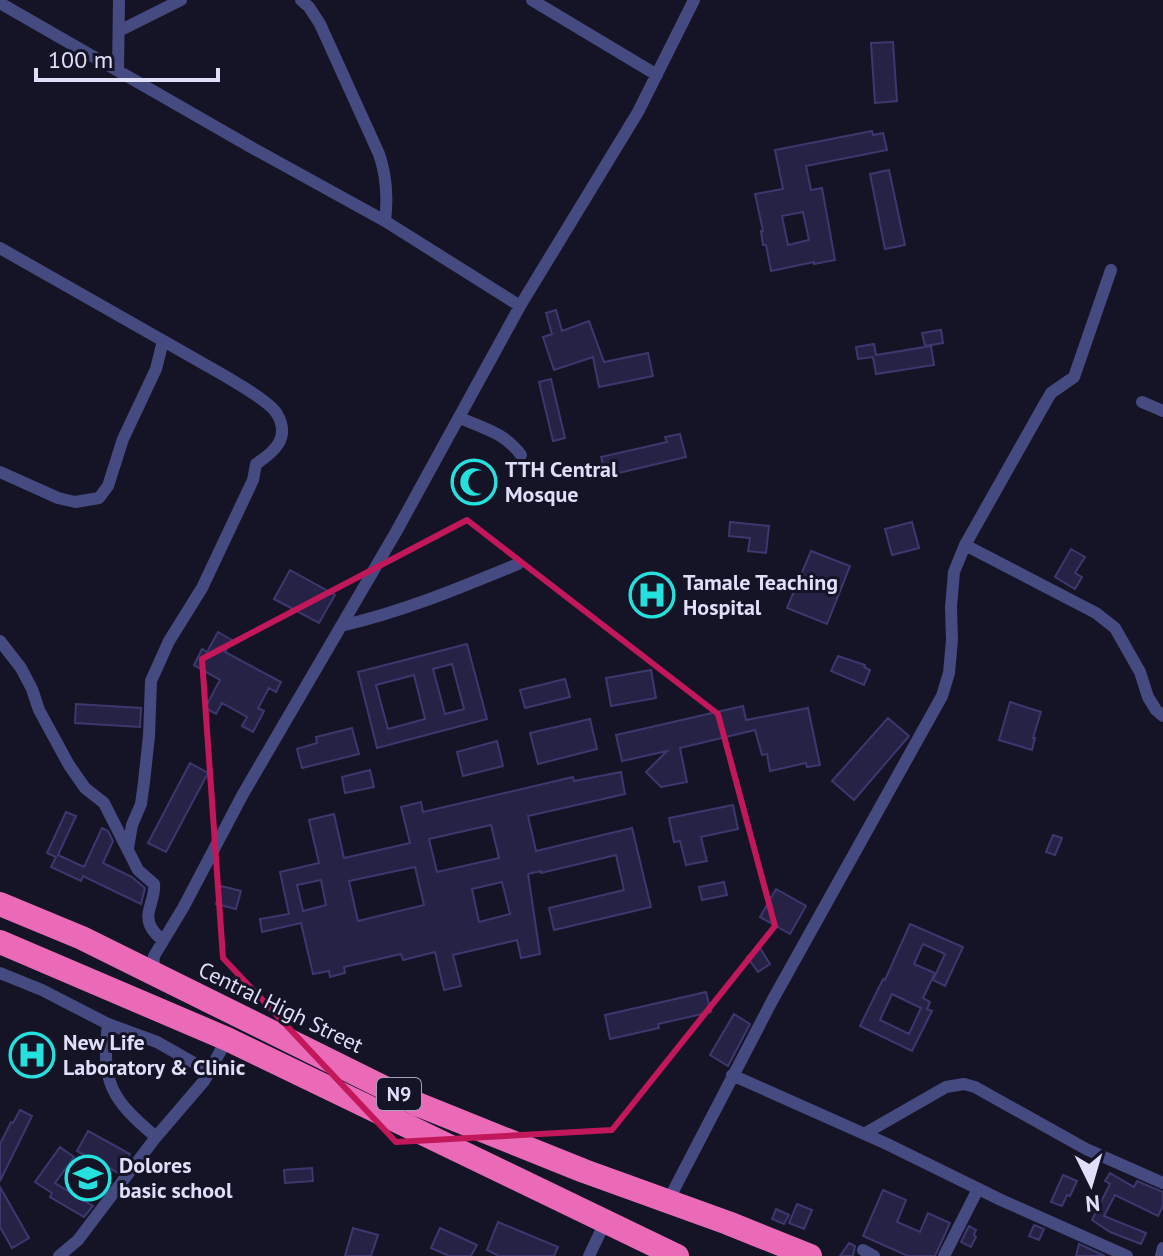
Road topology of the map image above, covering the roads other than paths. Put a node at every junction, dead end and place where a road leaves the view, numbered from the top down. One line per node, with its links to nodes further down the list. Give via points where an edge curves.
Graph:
1 (119, 0): 7 (street)
2 (181, 0): 7 (street)
3 (301, 0): 10 (street, via 320,24 379,154 387,189)
4 (532, 0): 9 (street)
5 (694, 0): 9 (street)
6 (0, 3): 8 (street)
7 (119, 31): 8 (street)
8 (118, 70): 10 (street)
9 (657, 75): 13 (street)
10 (385, 221): 13 (street)
11 (0, 248): 14 (street)
12 (1111, 270): 20 (street, via 1074,377 1051,393)
13 (520, 306): 17 (street)
14 (163, 341): 19 (street, via 156,369 99,498 58,498); 25 (street, via 271,407 281,435 279,446 256,464 202,588 151,681 141,804)
15 (1142, 402): 16 (street)
16 (1163, 411)
17 (460, 418): 18 (street, via 505,438); 22 (street)
18 (521, 455)
19 (0, 472)
20 (965, 545): 24 (street, via 1115,628 1148,697); 36 (street, via 954,572 949,673 942,696)
21 (518, 564): 22 (street, via 435,599)
22 (341, 626): 27 (street)
23 (0, 641): 25 (street, via 21,668 69,765 104,803)
24 (1163, 716)
25 (128, 848): 27 (street, via 138,870 154,884 148,918)
26 (0, 904): 31 (highway, Central High Street / N9)
27 (163, 941): 31 (street, via 154,956)
28 (0, 942): 29 (highway, N9)
29 (54, 964): 32 (street); 34 (highway, N9)
30 (0, 973): 32 (street)
31 (153, 974): 41 (highway, Central High Street / N9, via 417,1104)
32 (42, 990): 33 (street)
33 (108, 1024): 35 (street, via 157,1042); 38 (street, via 106,1068 113,1089 129,1115)
34 (227, 1039): 35 (street); 42 (highway, N9)
35 (210, 1072): 38 (street)
36 (732, 1075): 37 (street); 41 (street)
37 (864, 1134): 39 (street, via 946,1087 964,1084); 40 (street)
38 (156, 1137): 44 (street, via 78,1240)
39 (1163, 1183)
40 (978, 1189): 48 (street); 49 (street)
41 (668, 1201): 47 (highway, Central High Street / N9)
42 (606, 1220): 45 (street); 46 (highway, N9)
43 (1163, 1248): 50 (street)
44 (59, 1256)
45 (589, 1256)
46 (677, 1256)
47 (810, 1256)
48 (944, 1256)
49 (1127, 1256)
50 (1161, 1256)

